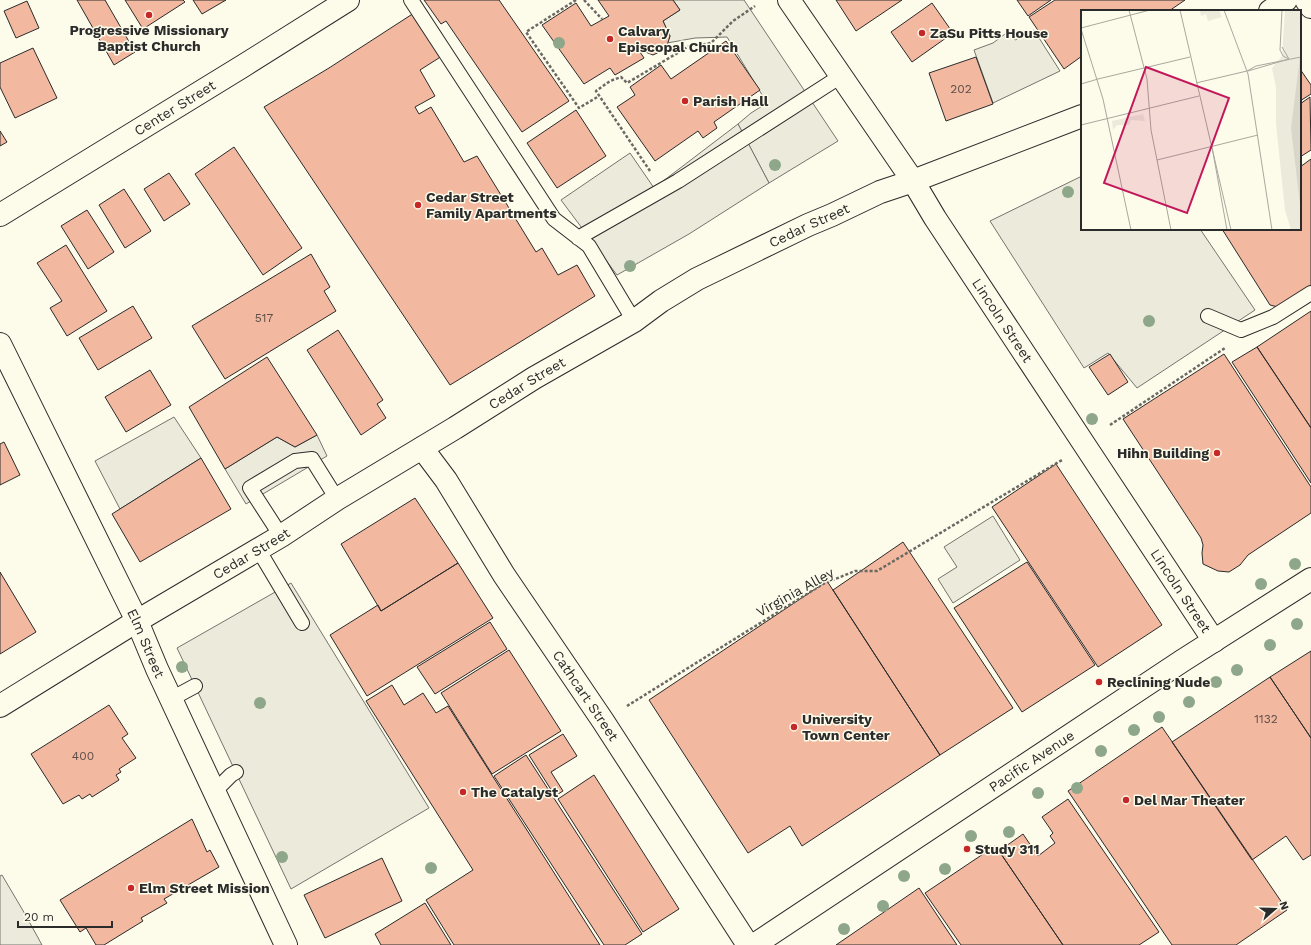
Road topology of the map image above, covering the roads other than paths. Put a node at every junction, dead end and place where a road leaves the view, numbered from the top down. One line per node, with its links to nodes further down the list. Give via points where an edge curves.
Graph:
1 (348, 0): 11 (street, Center Street)
2 (411, 0): 12 (lane, via 554,219)
3 (789, 0): 8 (street, Lincoln Street)
4 (1286, 0): 7 (street)
5 (1306, 0): 6 (street)
6 (1311, 7)
7 (1271, 10)
8 (841, 76): 10 (street, Lincoln Street); 12 (lane, via 678,181)
9 (1081, 116): 10 (street, Cedar Street)
10 (914, 181): 15 (street, Cedar Street, via 880,192 697,279); 24 (street, Lincoln Street, via 935,218)
11 (0, 215)
12 (578, 238): 15 (lane, via 589,246)
13 (1311, 293): 14 (lane, via 1272,317 1241,330)
14 (1208, 316)
15 (634, 321): 17 (street, Cedar Street, via 534,378)
16 (0, 344): 22 (street, Elm Street)
17 (422, 448): 18 (street, Cedar Street); 31 (street, Cathcart Street, via 446,480 504,575 603,721)
18 (337, 499): 19 (street, Cedar Street); 19 (lane, via 312,459 295,461 250,488)
19 (281, 536): 20 (street, Cedar Street)
20 (258, 549): 22 (street, Cedar Street); 23 (lane)
21 (1311, 579): 24 (street, Pacific Avenue)
22 (137, 621): 26 (street, Elm Street); 27 (street, Cedar Street)
23 (302, 623)
24 (1214, 641): 32 (street, Pacific Avenue)
25 (195, 686): 26 (lane)
26 (171, 699): 29 (street, Elm Street)
27 (0, 706)
28 (236, 772): 29 (lane)
29 (214, 792): 30 (street, Elm Street)
30 (286, 945)
31 (748, 945)
32 (754, 945)

